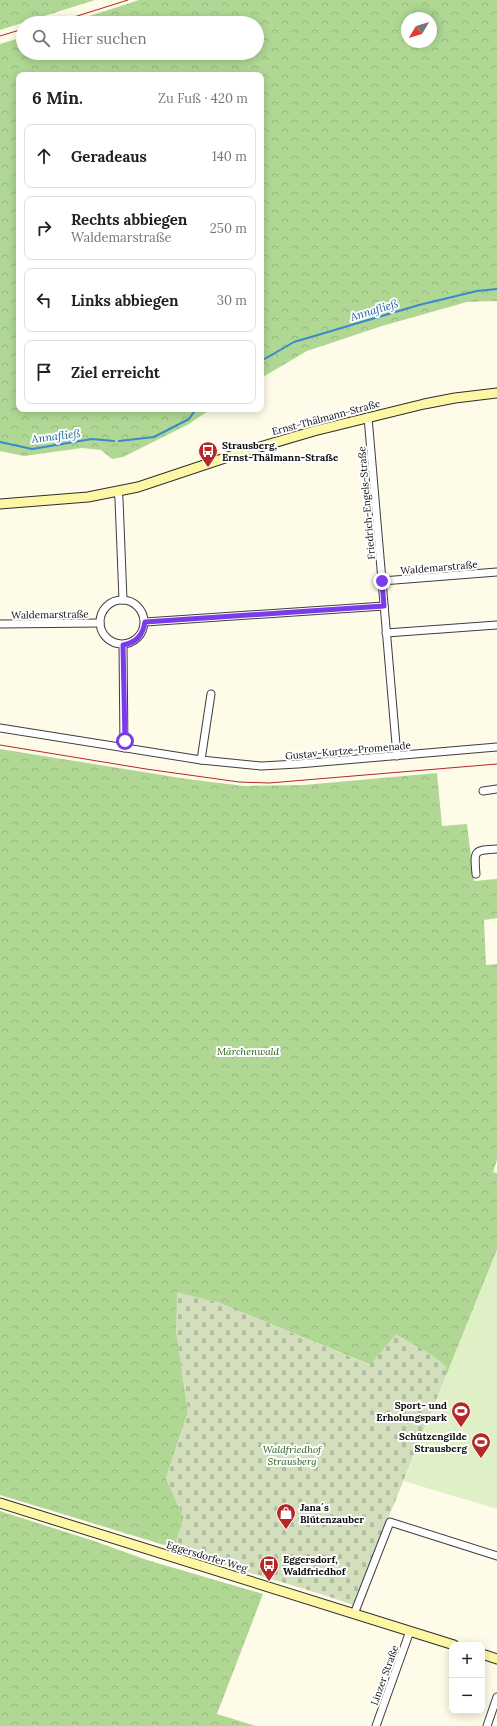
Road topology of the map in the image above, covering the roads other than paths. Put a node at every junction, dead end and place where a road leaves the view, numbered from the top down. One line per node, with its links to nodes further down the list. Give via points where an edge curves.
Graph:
1 (497, 393): 2 (main road, Ernst-Thälmann-Straße, via 448,399)
2 (368, 417): 3 (main road, Ernst-Thälmann-Straße, via 287,438); 6 (street, Friedrich-Engels-Straße)
3 (118, 492): 4 (main road, Ernst-Thälmann-Straße); 7 (street)
4 (0, 504)
5 (497, 572): 6 (street, Waldemarstraße)
6 (382, 581): 8 (street, Friedrich-Engels-Straße)
7 (123, 600): 9 (street, via 135,604); 10 (street, via 109,604 100,616)
8 (384, 606): 9 (street); 13 (street, Friedrich-Engels-Straße)
9 (145, 622): 14 (street, via 140,636)
10 (100, 623): 11 (street, Waldemarstraße); 14 (street, via 105,637 110,642)
11 (0, 624)
12 (497, 625): 13 (street)
13 (386, 633): 19 (street, Friedrich-Engels-Straße)
14 (123, 645): 18 (street)
15 (211, 694): 20 (street)
16 (0, 728): 18 (street, Gustav-Kurtze-Promenade)
17 (497, 747): 19 (street, Gustav-Kurtze-Promenade)
18 (124, 748): 20 (street, Gustav-Kurtze-Promenade)
19 (397, 756): 20 (street, Gustav-Kurtze-Promenade, via 261,766)
20 (201, 760)
21 (497, 789): 22 (street)
22 (483, 791)
23 (497, 848): 24 (street, via 478,852 475,856)
24 (476, 874)
25 (0, 1503): 27 (main road, Eggersdorfer Weg)
26 (497, 1556): 27 (street, via 390,1522)
27 (354, 1614): 28 (main road, Eggersdorfer Weg)
28 (410, 1631): 29 (main road, Eggersdorfer Weg); 33 (street, Linzer Straße)
29 (449, 1643)
30 (485, 1655): 31 (main road)
31 (497, 1659)
32 (497, 1697): 34 (street)
33 (376, 1726)
34 (487, 1726)

